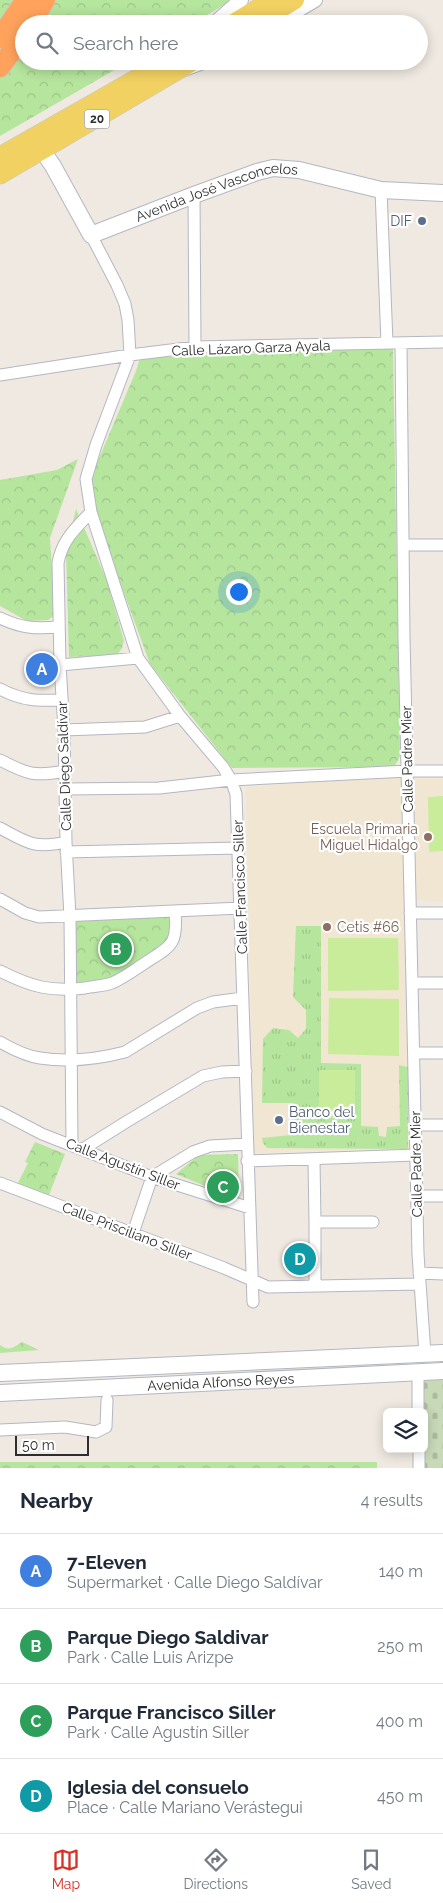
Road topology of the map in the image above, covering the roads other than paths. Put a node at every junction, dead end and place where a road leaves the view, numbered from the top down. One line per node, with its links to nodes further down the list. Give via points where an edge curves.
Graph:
1 (26, 0): 7 (highway)
2 (44, 0): 8 (highway)
3 (241, 0): 9 (street)
4 (271, 0): 10 (main road)
5 (295, 0): 11 (main road)
6 (315, 0): 12 (street)
7 (16, 15)
8 (35, 15)
9 (224, 15)
10 (246, 15)
11 (271, 15)
12 (289, 15)
13 (15, 16): 14 (highway)
14 (0, 38)
15 (15, 47): 16 (highway)
16 (0, 67)
17 (164, 70): 20 (main road, 20)
18 (166, 70): 19 (main road, 20)
19 (42, 150): 21 (main road, 20); 25 (main road)
20 (0, 156)
21 (0, 175)
22 (381, 190): 23 (main road, Avenida José Vasconcelos); 24 (main road, Avenida José Vasconcelos, via 285,168 264,170); 27 (street)
23 (443, 193)
24 (194, 195): 25 (main road, Avenida José Vasconcelos); 29 (street)
25 (91, 235): 30 (street, via 124,304)
26 (443, 342): 28 (street, Calle Lázaro Garza Ayala)
27 (387, 343): 28 (street, Calle Lázaro Garza Ayala); 29 (street, Calle Lázaro Garza Ayala)
28 (402, 343): 33 (street, Calle Padre Mier)
29 (195, 347): 30 (street, Calle Lázaro Garza Ayala)
30 (130, 355): 31 (street, Calle Lázaro Garza Ayala); 32 (street, via 86,479)
31 (0, 375)
32 (91, 512): 36 (street, Calle Diego Saldívar, via 64,541 60,551); 37 (street, Calle Francisco Siller)
33 (404, 545): 34 (street); 45 (street, Calle Padre Mier)
34 (443, 545)
35 (0, 618): 36 (street, via 33,629)
36 (58, 627): 38 (street, Calle Diego Saldívar)
37 (138, 658): 38 (street); 41 (street, Calle Francisco Siller)
38 (60, 666): 40 (street, Calle Diego Saldívar)
39 (0, 689): 40 (street, via 25,700)
40 (62, 700): 42 (street, Calle Diego Saldívar)
41 (180, 716): 42 (street, via 145,726); 47 (street, Calle Francisco Siller)
42 (64, 730): 44 (street, Calle Diego Saldívar)
43 (0, 760): 44 (street, via 32,774)
44 (65, 771): 48 (street, Calle Diego Saldívar)
45 (408, 771): 46 (street); 47 (street); 55 (street, Calle Padre Mier)
46 (443, 771)
47 (232, 780): 48 (street, via 159,788); 51 (street, Calle Francisco Siller, via 238,805)
48 (66, 789): 50 (street, Calle Diego Saldívar)
49 (0, 828): 50 (street, via 37,846)
50 (66, 847): 51 (street); 57 (street, Calle Diego Saldívar)
51 (238, 848): 53 (street, Calle Francisco Siller)
52 (0, 899): 57 (street, via 38,917)
53 (241, 908): 54 (street); 62 (street, Calle Francisco Siller)
54 (175, 912): 57 (street); 61 (street, via 176,936 167,949 110,984)
55 (410, 913): 56 (street); 59 (street, Calle Padre Mier)
56 (443, 913)
57 (70, 917): 61 (street, Calle Diego Saldívar)
58 (0, 971): 61 (street, via 41,988)
59 (412, 983): 60 (street); 64 (street, Calle Padre Mier)
60 (443, 983)
61 (71, 989): 66 (street, Calle Diego Saldívar)
62 (243, 998): 66 (street, via 197,1008 125,1052); 67 (street, Calle Francisco Siller)
63 (0, 1042): 66 (street, via 39,1058)
64 (414, 1053): 65 (street); 69 (street, Calle Padre Mier)
65 (443, 1053)
66 (72, 1059): 72 (street, Calle Diego Saldívar)
67 (246, 1071): 71 (street, Calle Francisco Siller); 72 (street, via 203,1076)
68 (0, 1112): 72 (street, Calle Agustín Siller, via 42,1134)
69 (415, 1125): 70 (street); 73 (street, Calle Padre Mier)
70 (443, 1125)
71 (247, 1144): 75 (street, Calle Francisco Siller); 76 (street, via 201,1149)
72 (77, 1147): 76 (street, Calle Agustín Siller)
73 (416, 1156): 74 (street); 78 (street, Calle Padre Mier)
74 (314, 1160): 75 (street); 81 (street)
75 (248, 1161): 80 (street, Calle Francisco Siller)
76 (152, 1177): 80 (street, Calle Agustín Siller); 83 (street)
77 (0, 1182): 83 (street, Calle Prisciliano Siller)
78 (417, 1196): 79 (street); 85 (street, Calle Padre Mier)
79 (443, 1196)
80 (250, 1208): 86 (street, Calle Francisco Siller)
81 (315, 1222): 82 (street); 87 (street)
82 (373, 1222)
83 (134, 1233): 86 (street, Calle Prisciliano Siller)
84 (443, 1274): 85 (street, Calle Prisciliano Siller)
85 (419, 1278): 87 (street, Calle Prisciliano Siller); 90 (street, Calle Padre Mier)
86 (253, 1282): 87 (street, Calle Prisciliano Siller, via 274,1288); 88 (street, Calle Francisco Siller)
87 (315, 1286)
88 (253, 1302)
89 (443, 1353): 90 (main road, Avenida Alfonso Reyes)
90 (425, 1354): 92 (main road, Avenida Alfonso Reyes)
91 (443, 1371): 93 (main road, Avenida Alfonso Reyes)
92 (0, 1373)
93 (418, 1373): 94 (main road, Avenida Alfonso Reyes); 96 (street)
94 (0, 1393)
95 (107, 1400): 97 (street, via 106,1427 96,1432 65,1427)
96 (418, 1408)
97 (0, 1430)
98 (419, 1453): 99 (street)
99 (419, 1468)

